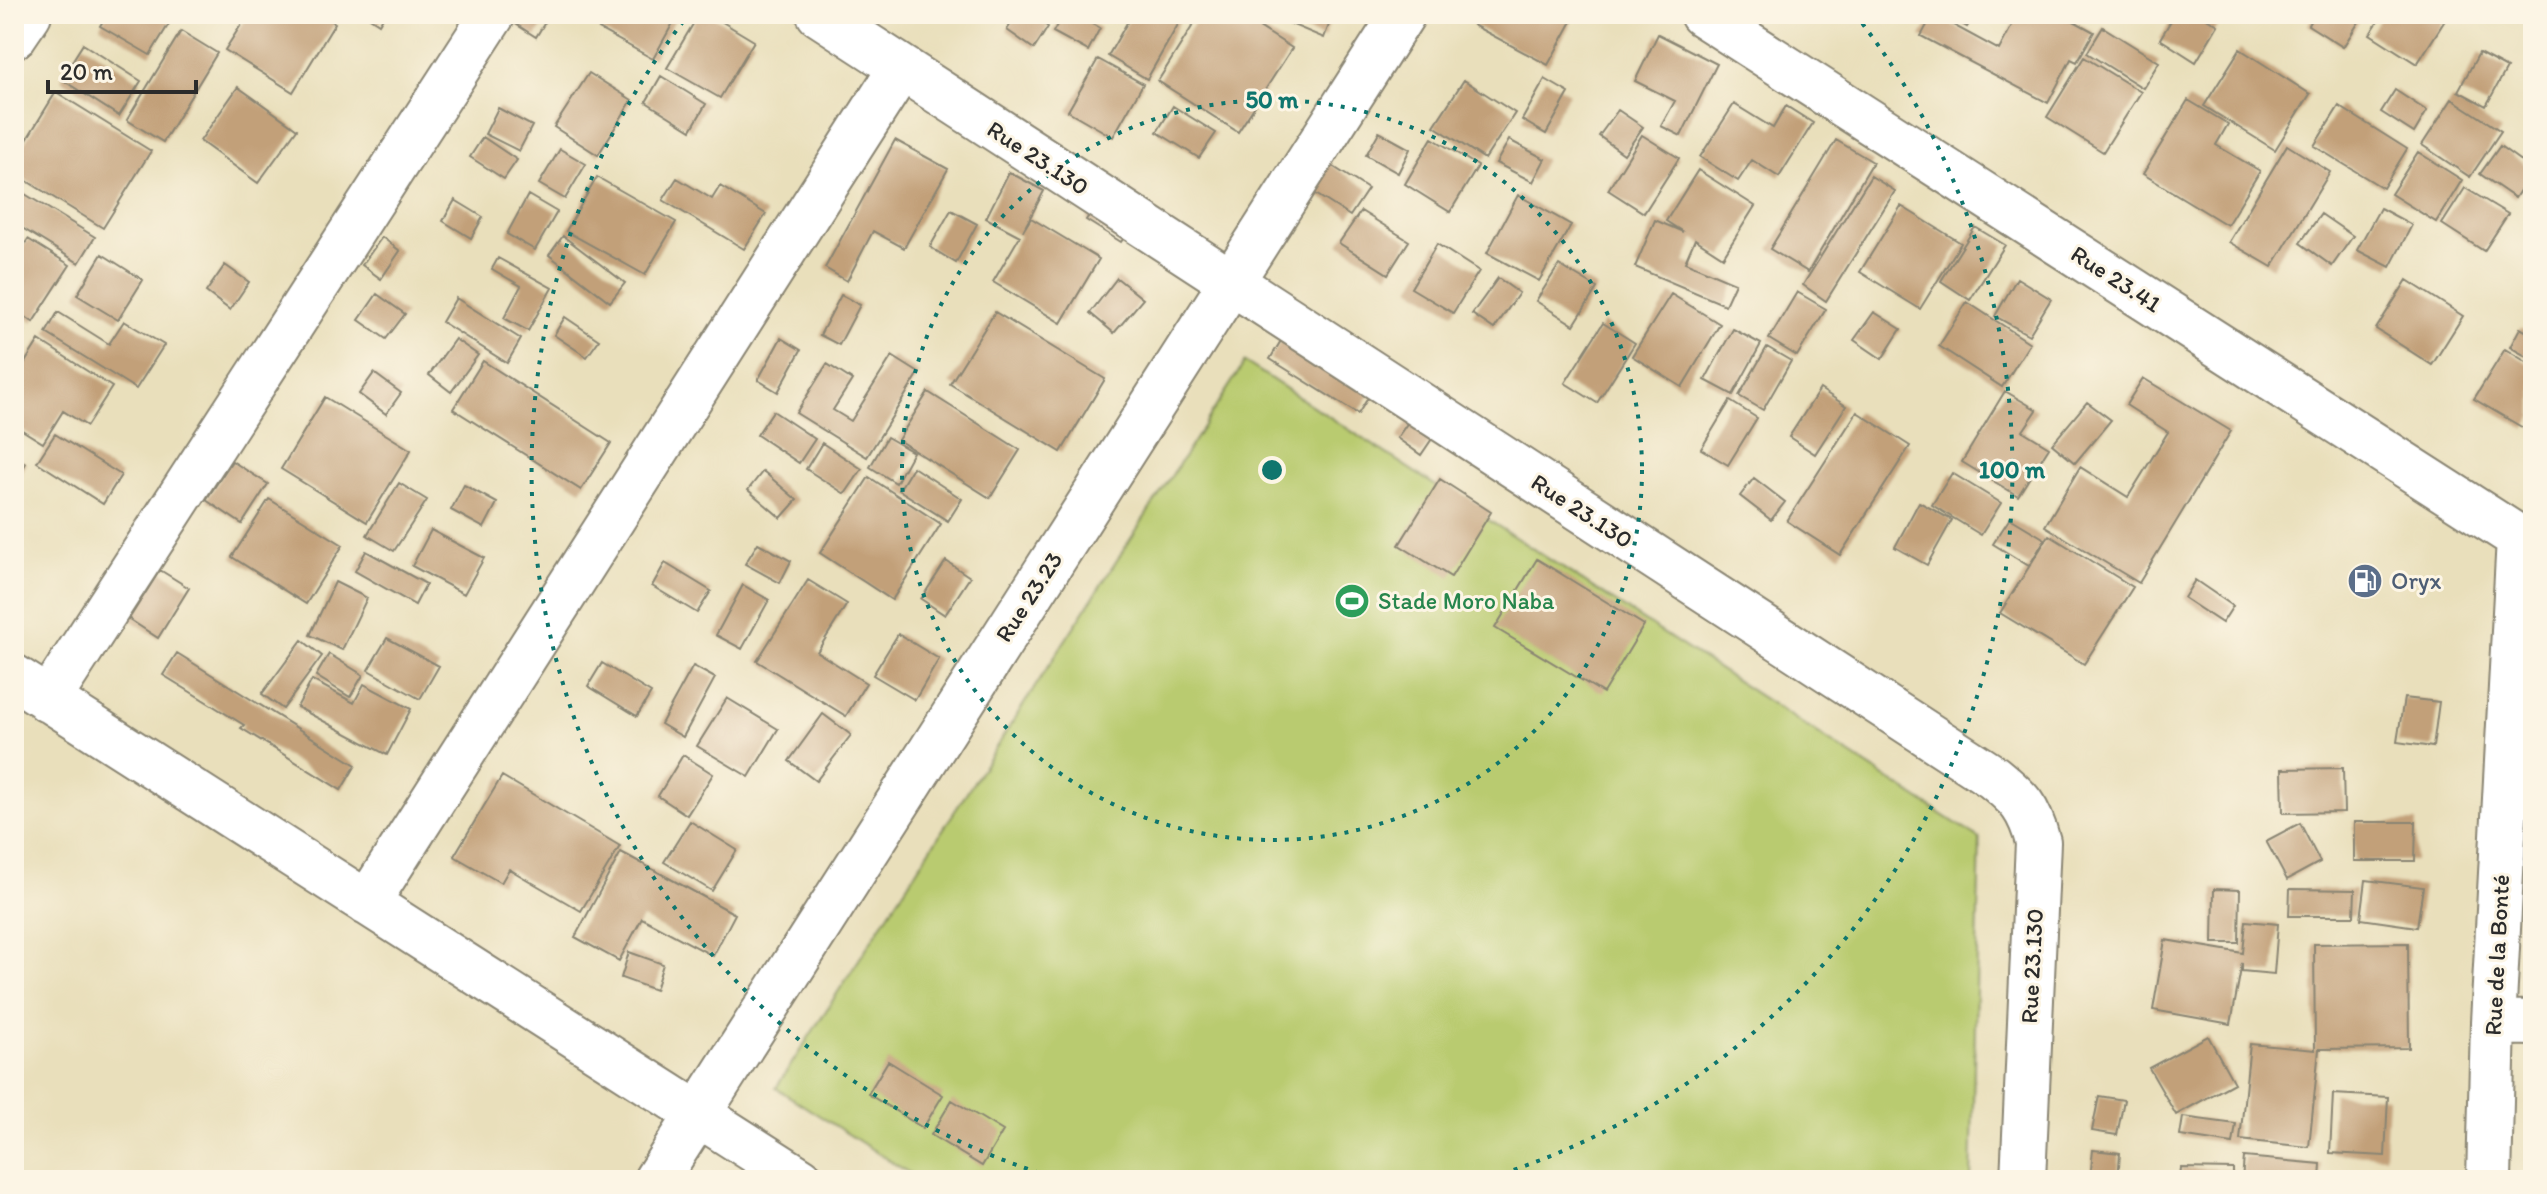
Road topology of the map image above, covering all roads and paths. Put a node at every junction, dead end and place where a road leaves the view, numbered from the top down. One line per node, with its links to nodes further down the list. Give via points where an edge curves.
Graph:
1 (29, 14): 6 (street)
2 (493, 14): 10 (street)
3 (819, 14): 7 (street, Rue 23.130)
4 (1403, 14): 8 (street, Rue 23.23)
5 (1702, 14): 9 (street, Rue 23.41)
6 (14, 36)
7 (901, 68): 8 (street, Rue 23.130); 11 (street)
8 (1229, 283): 13 (street, Rue 23.23); 16 (street, Rue 23.130, via 2021,800 2038,842)
9 (2526, 538): 12 (street, Rue de la Bonté)
10 (31, 688): 11 (street)
11 (367, 903): 13 (street)
12 (2513, 1023): 17 (street, Rue de la Bonté)
13 (699, 1114): 14 (street, Rue 23.23); 15 (street)
14 (656, 1180)
15 (801, 1180)
16 (2023, 1180)
17 (2489, 1180)

